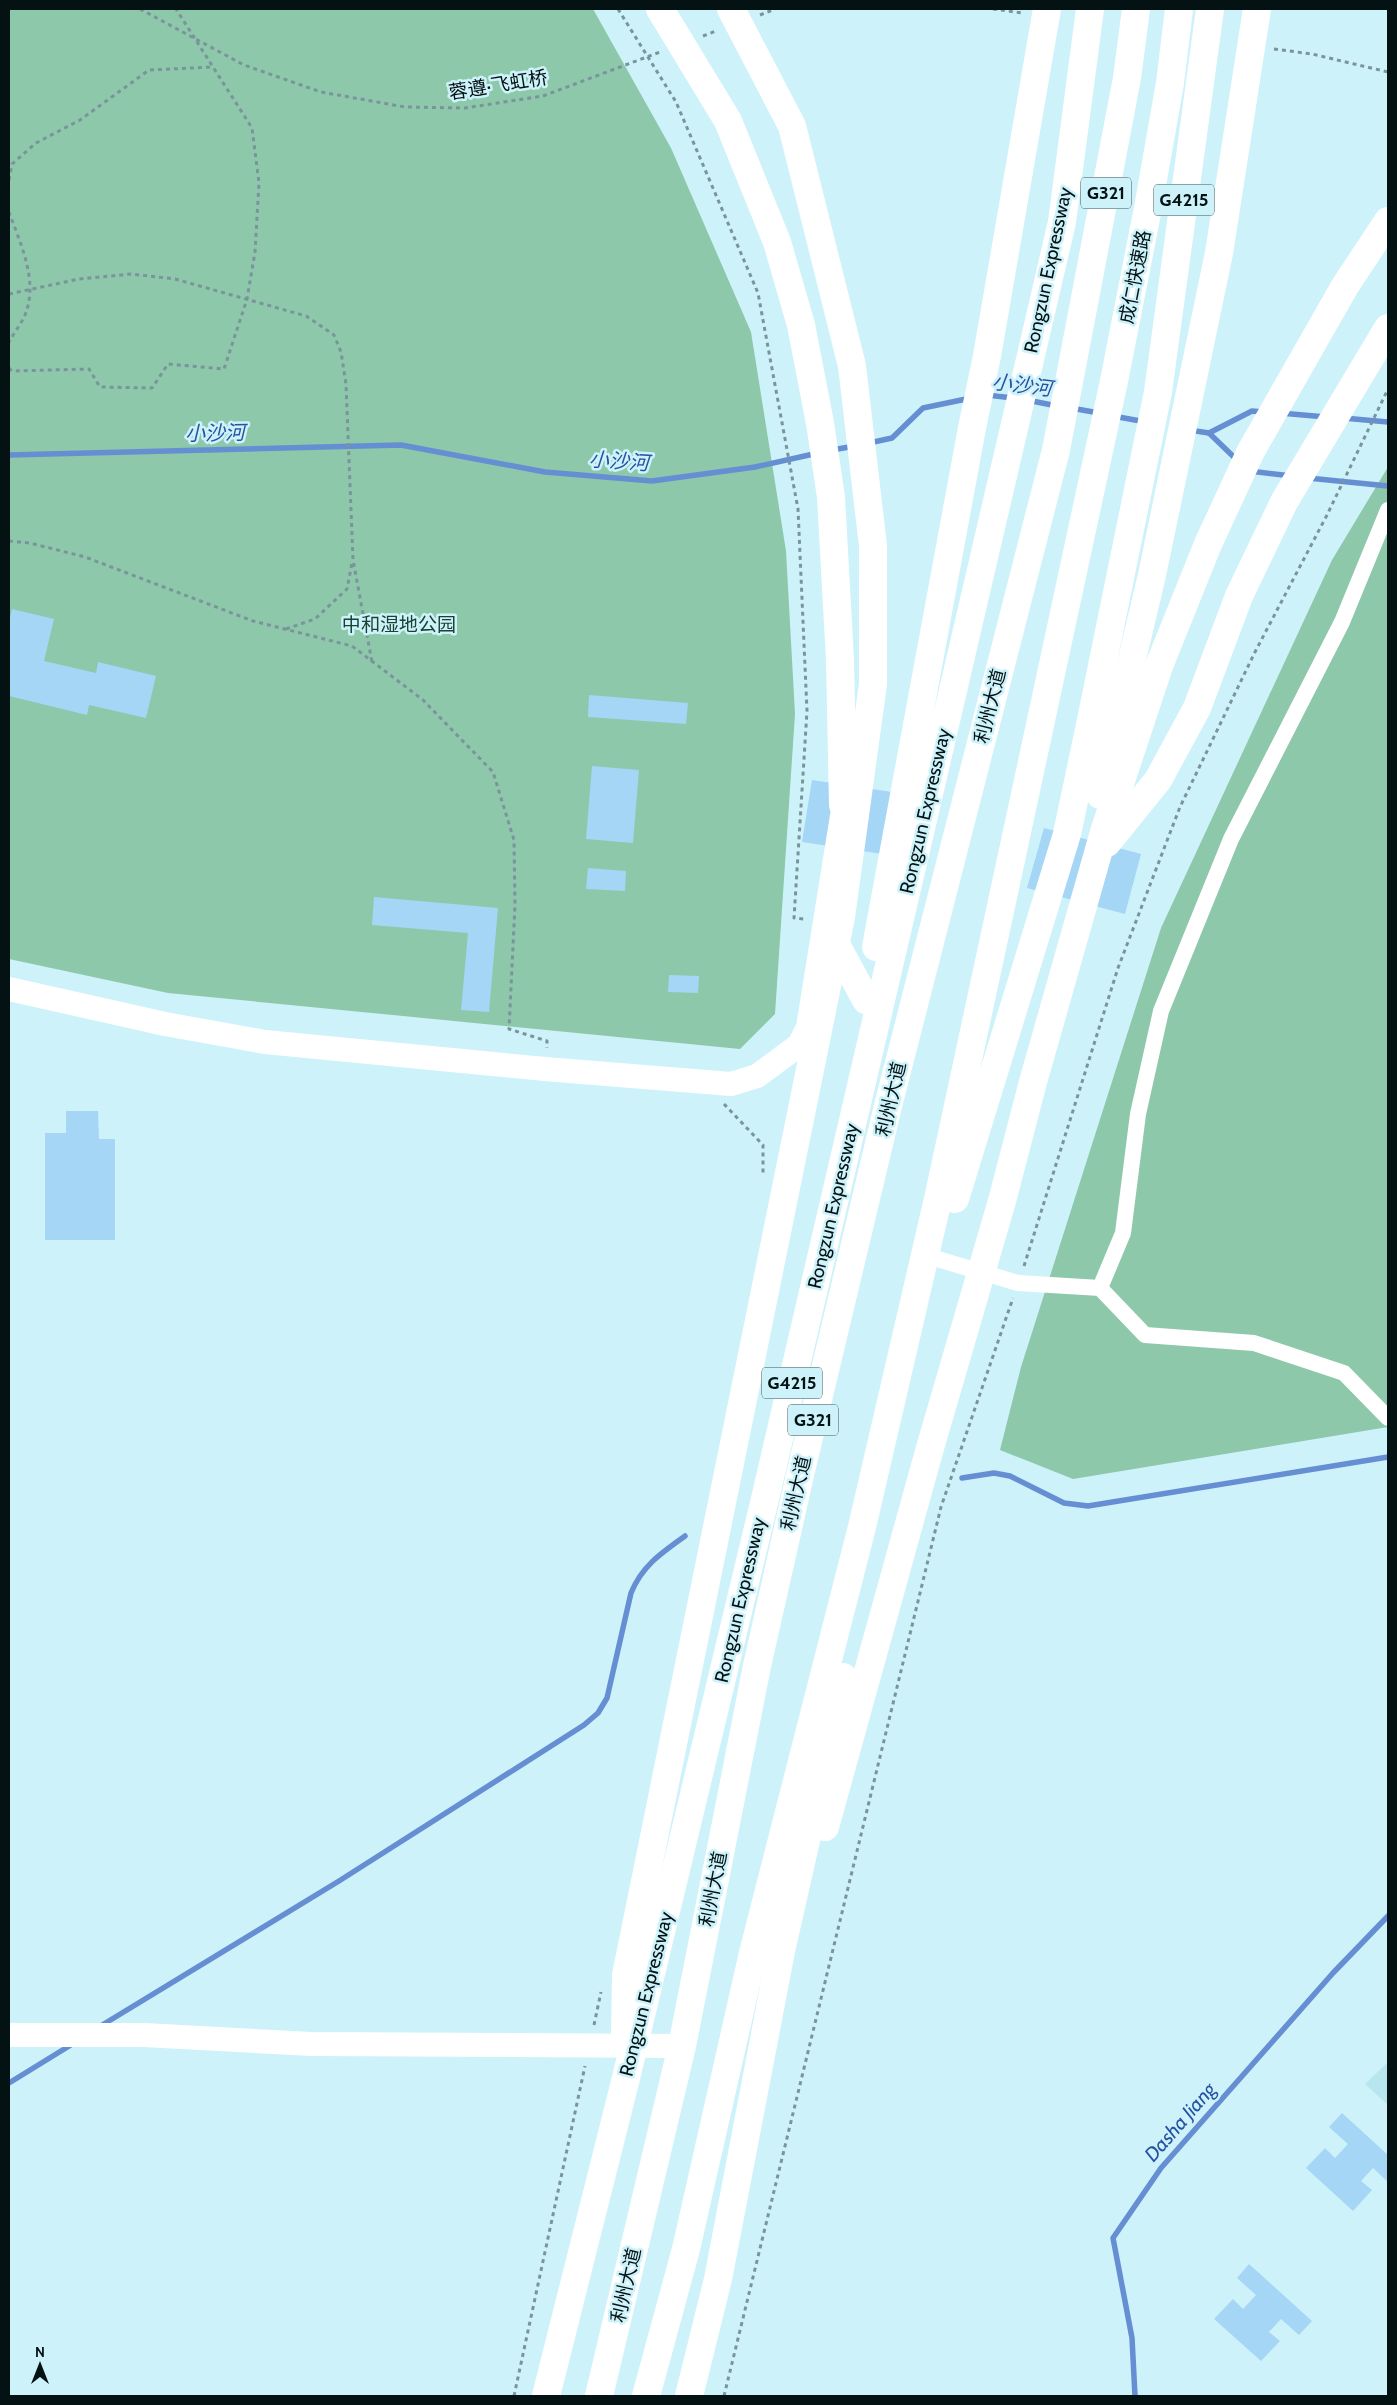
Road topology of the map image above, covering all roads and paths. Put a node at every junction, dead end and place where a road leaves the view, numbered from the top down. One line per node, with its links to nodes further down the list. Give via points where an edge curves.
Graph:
1 (140, 9): 15 (path, 蓉遵·飞虹桥, via 244,65 321,92 405,107 465,108 543,96)
2 (176, 9): 16 (path)
3 (618, 9): 34 (path, via 676,102 758,293 798,509 807,711 794,918)
4 (660, 9): 32 (highway, via 728,121 777,242 801,325 831,497 840,660)
5 (776, 9): 13 (path)
6 (1047, 9): 36 (highway, via 987,356)
7 (1090, 9): 53 (highway, Rongzun Expressway / G4215, via 1062,222)
8 (1136, 9): 39 (highway, 利州大道 / G321, via 1127,78 1056,450)
9 (1180, 9): 43 (highway, 成仁快速路 / G321, via 1150,198 1114,381)
10 (1210, 9): 48 (highway, G4215, via 1158,392 1067,834 956,1193 894,1445)
11 (1256, 9): 33 (highway, via 1219,254 1152,575)
12 (721, 16): 14 (path); 53 (highway, via 766,76 792,126 852,366 873,546 873,684 841,917 626,1975)
13 (758, 16)
14 (694, 39)
15 (661, 51)
16 (214, 67): 17 (path, via 149,70 80,120 36,143 12,164); 22 (path, via 252,128 259,183 255,252)
17 (9, 180)
18 (9, 212): 20 (path, via 25,257)
19 (1388, 222): 48 (highway, via 1345,286 1251,451 1208,544 1159,666 1104,832 833,1805)
20 (31, 289): 21 (path); 22 (path, via 79,279 131,274 175,279); 24 (path, via 25,314)
21 (9, 294)
22 (247, 299): 25 (path, via 224,369 168,364 152,388 100,388 89,369 12,371); 29 (path, via 306,316 334,335 341,352 346,384)
23 (1388, 328): 33 (highway, via 1284,502 1239,596 1197,708 1158,780)
24 (9, 342)
25 (9, 368)
26 (1388, 389): 45 (path, via 1180,806 1118,968)
27 (1388, 510): 46 (street, via 1342,622 1231,840 1161,1011 1138,1114 1123,1233)
28 (9, 541): 30 (path, via 85,557 253,621)
29 (353, 560): 30 (path, via 347,589 315,619); 31 (path)
30 (285, 629): 31 (path, via 352,646)
31 (372, 662): 37 (path, via 423,700 492,772 514,840 515,905 509,1029)
32 (843, 812): 34 (main road)
33 (1080, 877): 43 (highway)
34 (824, 922): 35 (main road, via 808,1027 799,1046 757,1076 731,1084 265,1042 165,1024); 36 (highway)
35 (9, 989)
36 (866, 1000): 39 (highway)
37 (547, 1041)
38 (714, 1103): 41 (path, via 724,1104)
39 (888, 1106): 52 (highway, 利州大道 / G321, via 757,1666)
40 (772, 1142): 41 (path)
41 (763, 1145): 42 (path)
42 (764, 1182)
43 (938, 1199): 44 (highway, G321)
44 (924, 1255): 45 (street); 57 (highway, G321, via 862,1527 753,1953 686,2249)
45 (1018, 1283): 46 (street); 59 (path, via 941,1508)
46 (1100, 1288): 47 (street, via 1145,1335 1254,1343 1344,1372)
47 (1388, 1418)
48 (781, 1951): 58 (highway, G4215, via 718,2280)
49 (602, 1988): 51 (path)
50 (9, 2035): 51 (main road, via 144,2035 312,2044)
51 (590, 2046): 52 (main road); 54 (path)
52 (682, 2046): 56 (highway, 利州大道 / G321)
53 (625, 2082): 55 (highway, Rongzun Expressway / G4215)
54 (514, 2396)
55 (546, 2396)
56 (599, 2396)
57 (646, 2396)
58 (689, 2396)
59 (724, 2396)

